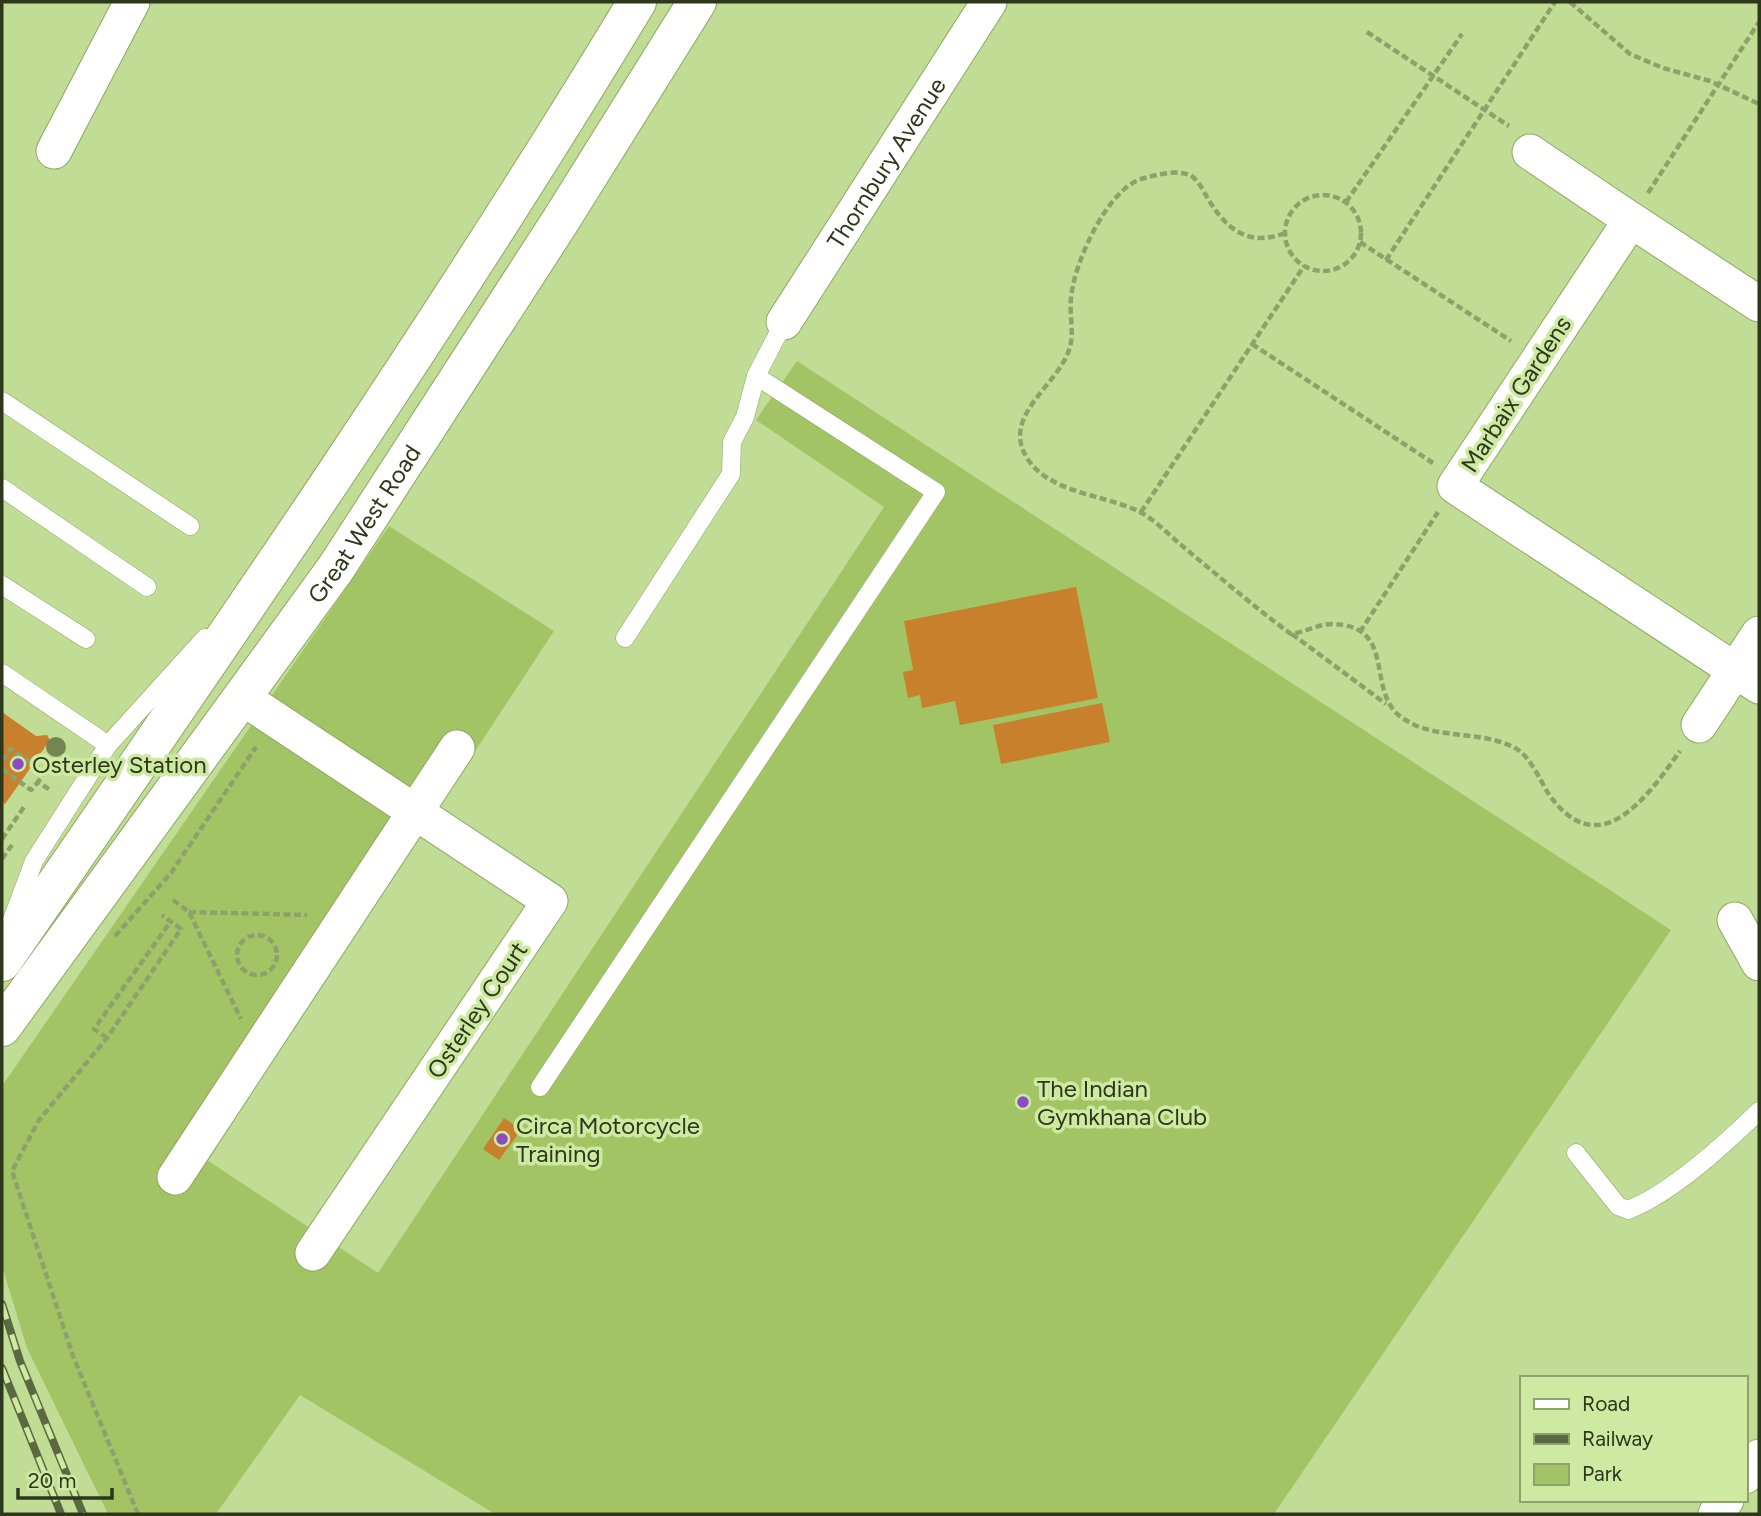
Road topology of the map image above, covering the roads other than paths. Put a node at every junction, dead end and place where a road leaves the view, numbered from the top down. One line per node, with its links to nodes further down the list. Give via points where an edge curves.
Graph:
1 (132, 2): 5 (street)
2 (637, 2): 14 (highway, Great West Road, via 568,117)
3 (697, 2): 22 (highway, Great West Road, via 359,533)
4 (989, 2): 9 (street, Thornbury Avenue)
5 (54, 151)
6 (1530, 152): 7 (street)
7 (1631, 220): 8 (street); 21 (street, Marbaix Gardens, via 1457,483)
8 (1759, 304)
9 (784, 323): 10 (lane)
10 (756, 376): 18 (lane, via 745,417 732,442 731,474); 32 (lane, via 936,492)
11 (2, 401): 13 (lane)
12 (2, 488): 16 (lane)
13 (190, 526)
14 (294, 540): 24 (lane); 29 (highway, Great West Road)
15 (2, 585): 19 (lane)
16 (147, 587)
17 (1759, 634): 21 (street)
18 (625, 638)
19 (86, 639)
20 (2, 673): 24 (lane)
21 (1747, 678): 23 (street)
22 (243, 698): 26 (street, Osterley Court); 31 (highway, Great West Road)
23 (1699, 725)
24 (108, 745): 28 (lane, via 34,861)
25 (457, 748): 26 (street)
26 (415, 812): 35 (street); 36 (street, Osterley Court, via 550,901)
27 (1735, 920): 30 (street)
28 (2, 949)
29 (2, 961)
30 (1759, 963)
31 (2, 1026)
32 (540, 1087)
33 (1759, 1111): 34 (lane, via 1689,1171 1628,1210 1618,1206)
34 (1576, 1153)
35 (175, 1177)
36 (313, 1253)
37 (1759, 1457): 38 (street)
38 (1747, 1473)

